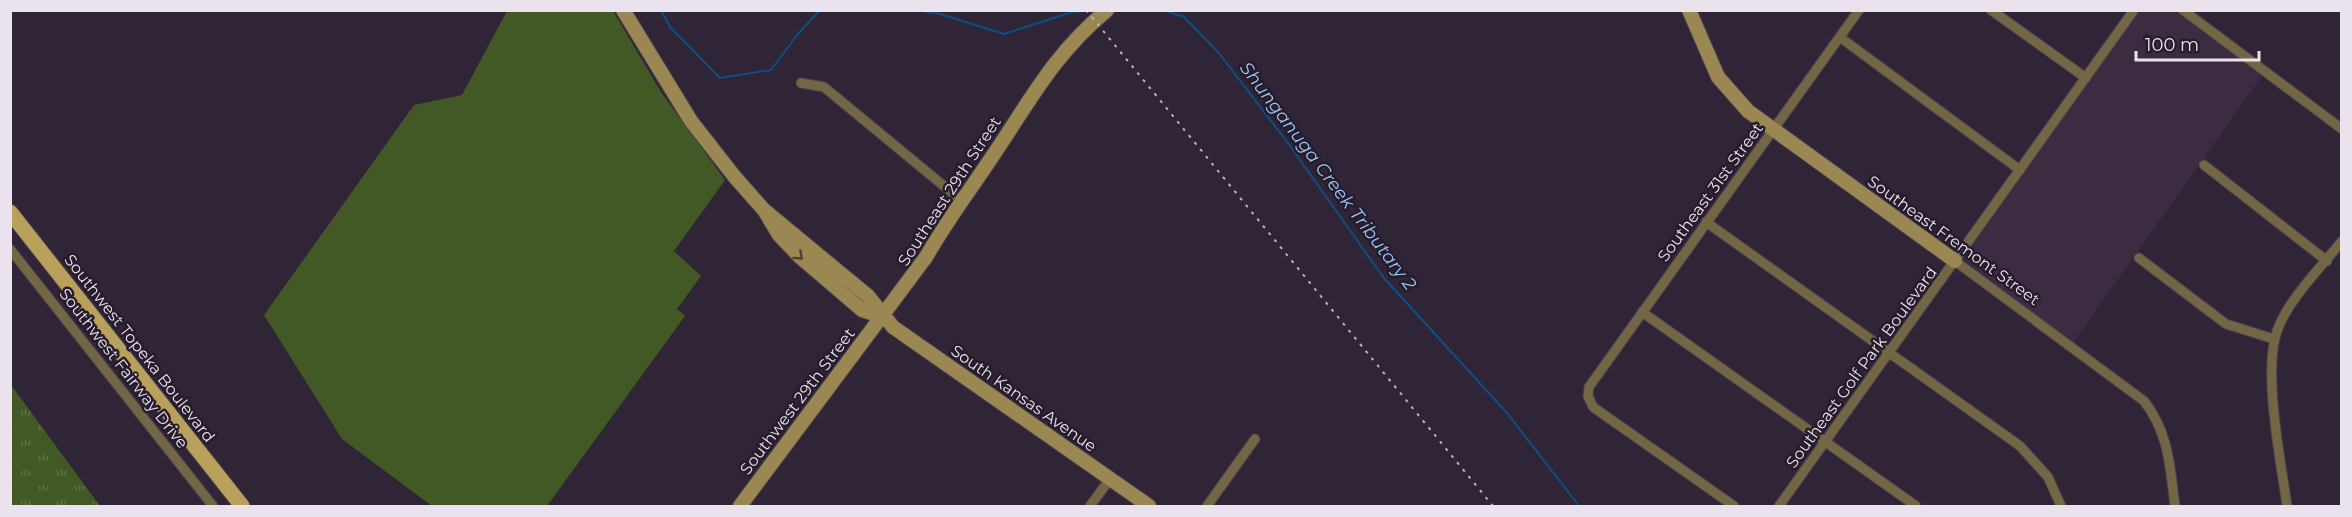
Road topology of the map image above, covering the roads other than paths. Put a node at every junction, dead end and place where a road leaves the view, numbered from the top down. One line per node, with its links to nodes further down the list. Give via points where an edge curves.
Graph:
1 (623, 10): 26 (main road, South Kansas Avenue, via 691,121 734,176 764,210 868,296)
2 (1094, 10): 11 (main road, Southeast 29th Street, via 1053,51)
3 (1107, 10): 11 (main road, Southeast 29th Street, via 1078,36)
4 (1689, 10): 14 (main road, Southeast Fremont Street, via 1718,77 1748,111)
5 (1859, 10): 9 (street, Southeast 31st Street)
6 (1991, 10): 10 (street)
7 (2134, 10): 10 (street, Southeast Golf Park Boulevard)
8 (2183, 10): 13 (street)
9 (1841, 38): 14 (street, Southeast 31st Street); 16 (street)
10 (2086, 78): 16 (street, Southeast Golf Park Boulevard)
11 (1039, 82): 17 (main road, Southeast 29th Street)
12 (801, 83): 17 (street, via 824,87)
13 (2342, 129)
14 (1772, 130): 19 (street, Southeast 31st Street); 23 (main road, Southeast Fremont Street)
15 (2204, 165): 24 (street)
16 (2020, 170): 23 (street, Southeast Golf Park Boulevard)
17 (962, 201): 26 (main road, Southeast 29th Street, via 926,258)
18 (10, 212): 33 (main road, Southwest Topeka Boulevard)
19 (1706, 222): 25 (street, Southeast 31st Street); 28 (street)
20 (2342, 241): 24 (street)
21 (10, 249): 32 (street, Southwest Fairway Drive)
22 (2139, 258): 27 (street, via 2226,324)
23 (1955, 261): 28 (street, Southeast Golf Park Boulevard); 42 (street, Southeast Fremont Street, via 2144,401 2166,442)
24 (2327, 261): 27 (street, via 2287,312)
25 (1642, 312): 30 (street); 38 (street, Southeast 31st Street, via 1588,392 1593,407)
26 (881, 316): 31 (main road, South Kansas Avenue); 34 (main road, Southwest 29th Street)
27 (2274, 339): 43 (street, via 2271,363)
28 (1890, 353): 30 (street, Southeast Golf Park Boulevard); 41 (street, via 2027,452 2048,477)
29 (1255, 439): 37 (street)
30 (1826, 442): 39 (street, Southeast Golf Park Boulevard); 40 (street)
31 (1110, 479): 35 (street); 36 (main road, South Kansas Avenue)
32 (213, 507)
33 (242, 507)
34 (740, 507)
35 (1090, 507)
36 (1149, 507)
37 (1207, 507)
38 (1734, 507)
39 (1779, 507)
40 (1916, 507)
41 (2061, 507)
42 (2175, 507)
43 (2287, 507)

